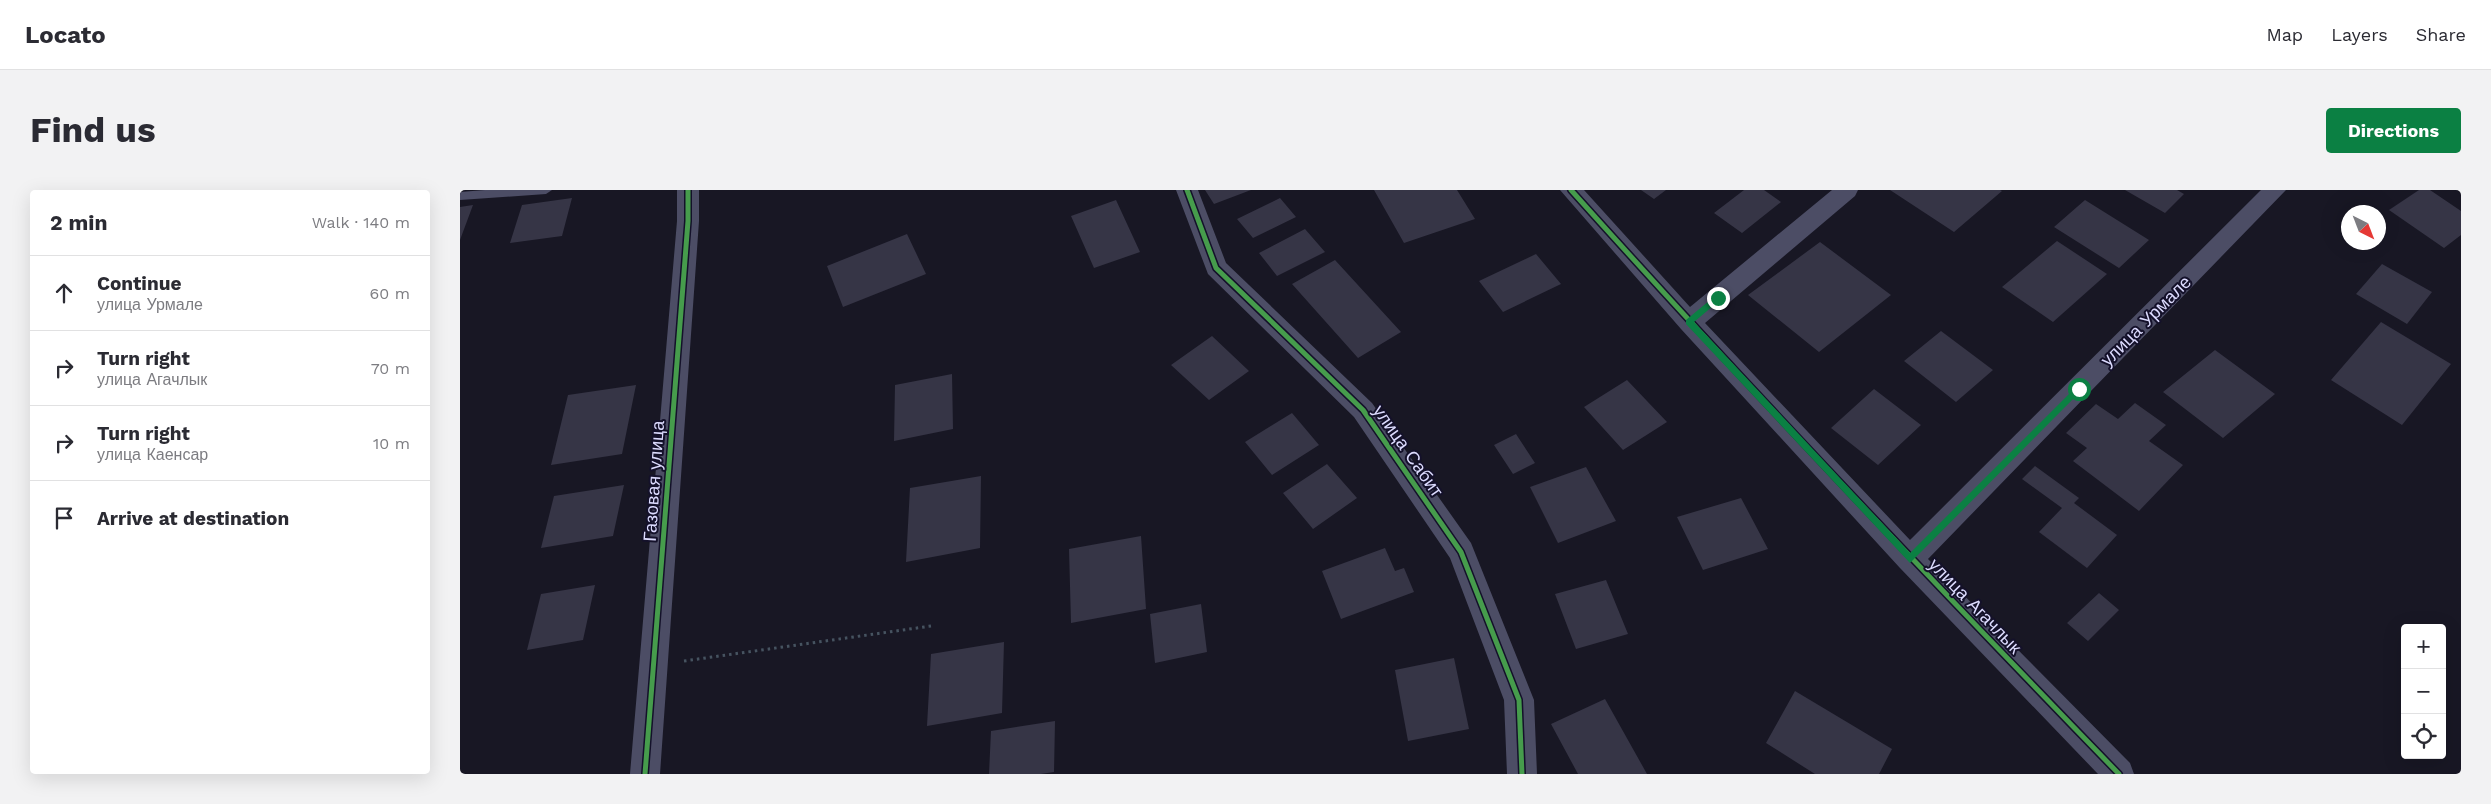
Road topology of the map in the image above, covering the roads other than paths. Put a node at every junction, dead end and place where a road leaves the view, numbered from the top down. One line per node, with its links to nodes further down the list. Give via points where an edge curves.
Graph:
1 (546, 190): 7 (lane)
2 (688, 190): 10 (street, Газовая улица)
3 (1187, 190): 11 (street, улица Сабит, via 1216,268 1363,410 1462,552 1519,700)
4 (1571, 190): 8 (street, улица Агачлык)
5 (1847, 190): 8 (street)
6 (2275, 190): 9 (street, улица Урмале)
7 (460, 196)
8 (1689, 322): 9 (street, улица Агачлык)
9 (1910, 559): 12 (street, улица Агачлык)
10 (645, 774)
11 (1522, 774)
12 (2119, 774)

